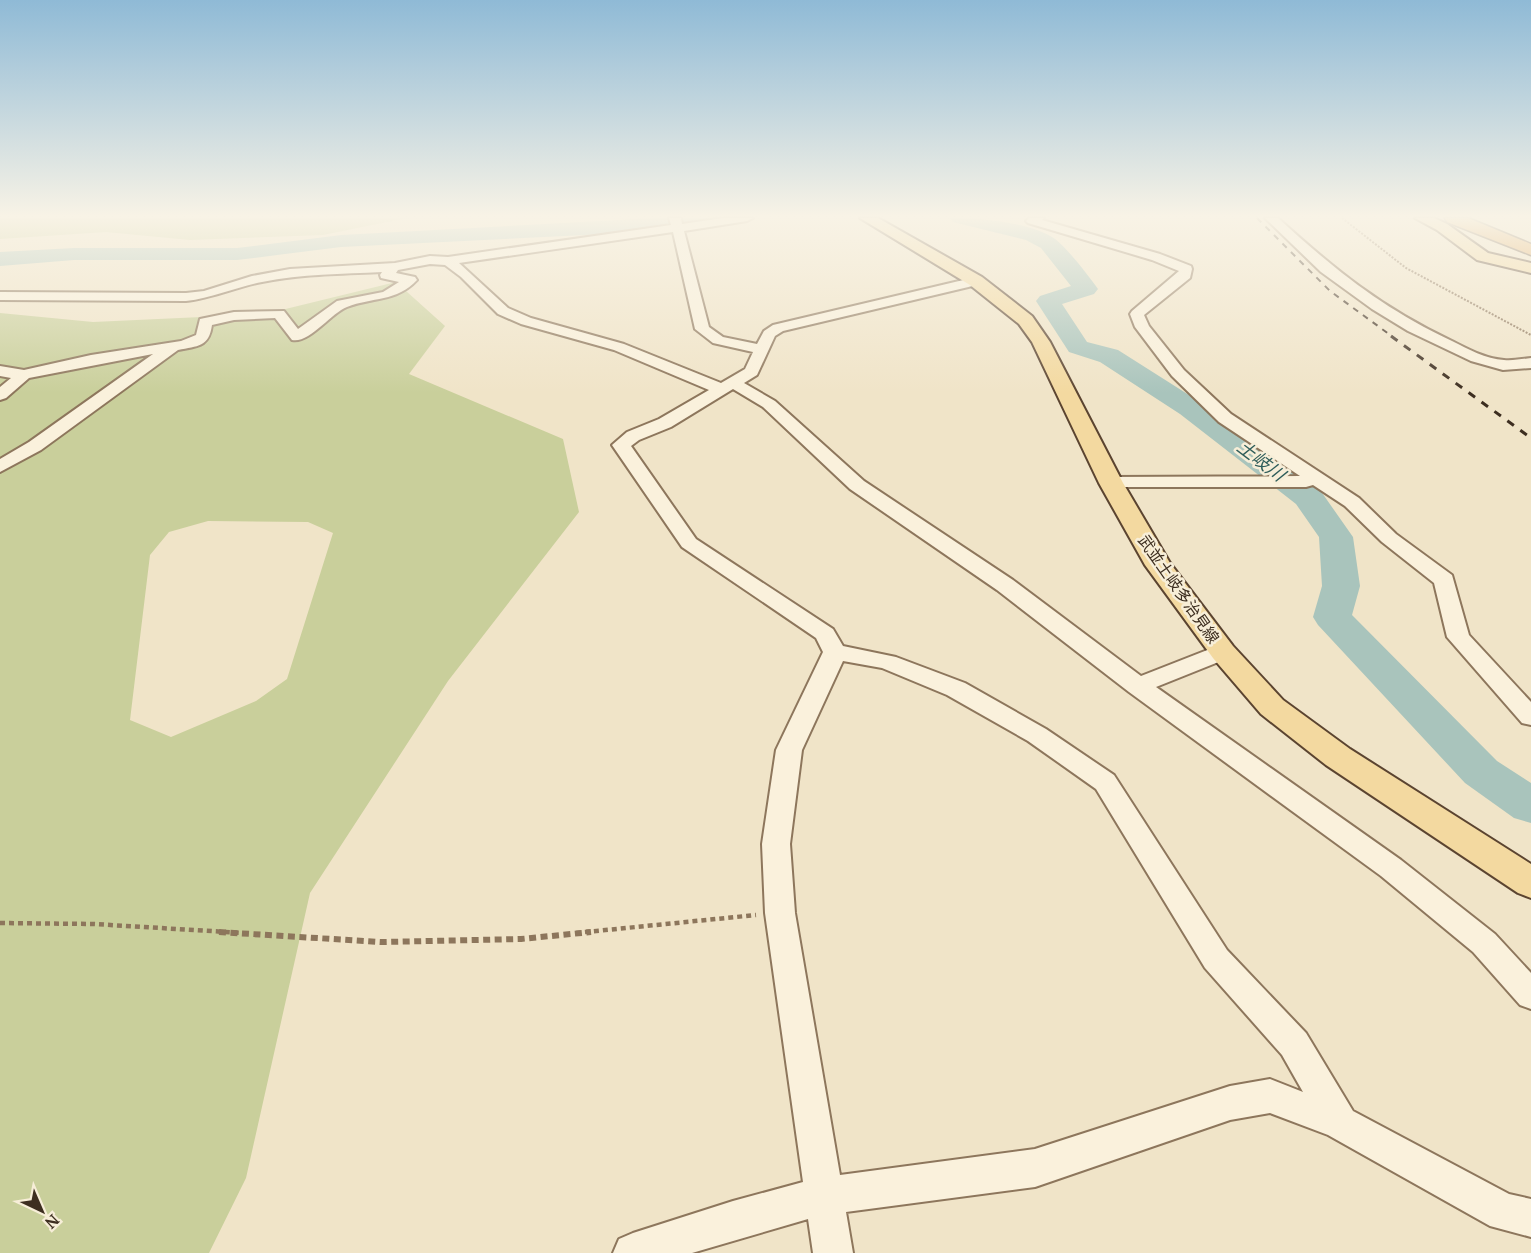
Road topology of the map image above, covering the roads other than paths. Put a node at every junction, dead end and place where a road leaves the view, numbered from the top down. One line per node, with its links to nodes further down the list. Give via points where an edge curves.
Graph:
1 (271, 276): 9 (street, via 186,297)
2 (393, 276): 10 (street, via 410,280 387,295 342,304 297,337 279,314 267,313 205,322 198,341)
3 (468, 276): 15 (street, via 503,311 526,321 619,347)
4 (689, 276): 11 (street, via 702,329 718,340)
5 (968, 276): 8 (main road, 武並土岐多治見線)
6 (1183, 276): 18 (street, via 1137,314 1142,327 1178,373 1225,418)
7 (1336, 276): 12 (street, via 1413,328 1476,358 1503,365)
8 (976, 281): 11 (street, via 787,324 769,334); 19 (main road, 武並土岐多治見線, via 1026,320)
9 (0, 296)
10 (180, 345): 14 (street); 17 (street)
11 (760, 349): 15 (street, via 751,372)
12 (1531, 363)
13 (0, 371): 14 (street)
14 (24, 375): 16 (street)
15 (727, 386): 20 (street, via 621,445 689,543 825,634); 22 (street, via 769,404 857,485 1005,585)
16 (0, 394)
17 (0, 467)
18 (1311, 479): 19 (street); 23 (street, via 1352,502 1389,538 1444,580 1458,637)
19 (1120, 483): 21 (main road, 武並土岐多治見線, via 1158,565)
20 (835, 652): 26 (street, via 888,662 956,689 1036,735 1105,782 1216,959 1294,1044); 27 (street, via 789,750 776,844 780,913)
21 (1223, 652): 22 (street); 24 (main road, 武並土岐多治見線, via 1272,707)
22 (1138, 686): 25 (street, via 1391,868 1484,943)
23 (1531, 717)
24 (1531, 883)
25 (1531, 994)
26 (1340, 1123): 27 (street, via 1270,1096 1230,1103 1035,1168); 28 (street, via 1504,1212)
27 (823, 1196): 29 (street); 30 (street)
28 (1531, 1218)
29 (633, 1253)
30 (833, 1253)

